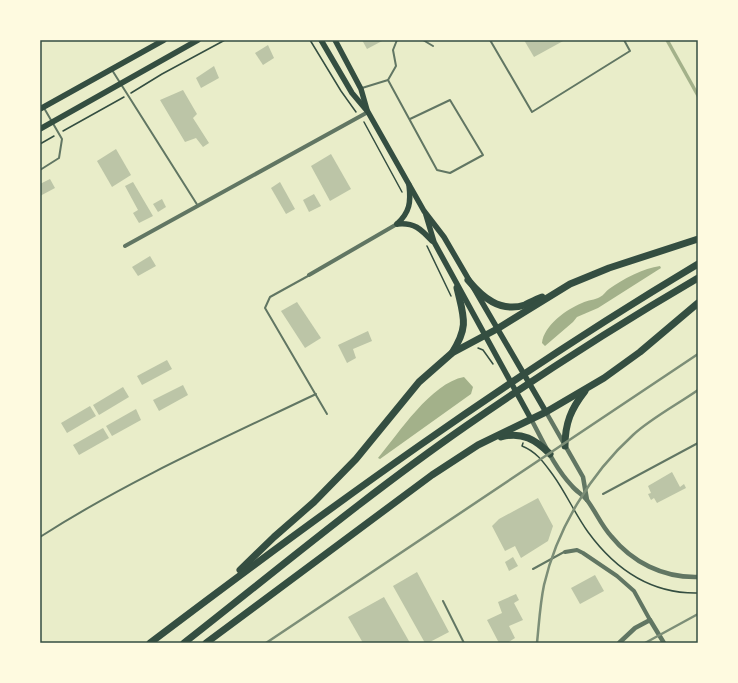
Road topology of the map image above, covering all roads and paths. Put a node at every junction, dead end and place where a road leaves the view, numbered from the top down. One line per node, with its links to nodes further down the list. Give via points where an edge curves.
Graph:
1 (164, 40): 12 (main road)
2 (198, 40): 14 (main road)
3 (225, 40): 16 (path)
4 (310, 40): 19 (path)
5 (321, 40): 20 (main road, via 352,93)
6 (335, 40): 15 (main road)
7 (397, 40): 13 (lane, via 393,50 396,66)
8 (423, 40): 11 (lane)
9 (490, 40): 10 (lane, via 532,112 630,51)
10 (624, 40)
11 (433, 46)
12 (111, 69): 14 (lane); 18 (main road)
13 (388, 80): 15 (lane); 21 (lane)
14 (120, 84): 22 (main road); 31 (lane)
15 (361, 89): 20 (main road)
16 (136, 90)
17 (125, 97): 25 (path)
18 (42, 108): 22 (lane)
19 (354, 110)
20 (368, 112): 29 (main road); 31 (street)
21 (410, 119): 21 (lane, via 437,170 450,173 483,155 450,100)
22 (53, 122): 24 (main road); 28 (lane, via 62,139 59,158)
23 (365, 124): 30 (path)
24 (40, 129)
25 (66, 130)
26 (55, 136): 27 (path)
27 (40, 144)
28 (40, 170)
29 (409, 183): 32 (main road); 33 (main road, via 408,213)
30 (403, 194)
31 (198, 206): 37 (street)
32 (424, 211): 36 (main road); 41 (main road, via 444,237)
33 (397, 224): 36 (main road, via 414,225); 39 (street)
34 (698, 238): 43 (highway, via 609,268)
35 (424, 241): 44 (path)
36 (434, 242): 42 (main road)
37 (125, 246)
38 (698, 264): 67 (highway, via 582,336 464,415)
39 (309, 275): 52 (lane, via 270,296 265,308)
40 (698, 278): 72 (highway, via 641,312 465,427 352,511)
41 (468, 280): 43 (highway, via 486,298 504,306 524,305); 46 (main road)
42 (457, 288): 47 (main road); 49 (highway, via 464,325 462,335)
43 (554, 293): 46 (highway)
44 (452, 298)
45 (698, 303): 51 (highway, via 634,357)
46 (497, 329): 47 (highway); 54 (main road)
47 (484, 336): 49 (highway); 55 (main road)
48 (478, 347): 50 (path, via 484,351)
49 (452, 353): 67 (highway, via 419,382 356,459 319,497)
50 (493, 365)
51 (587, 388): 54 (highway); 59 (highway, via 567,422)
52 (316, 394): 53 (lane); 63 (lane, via 167,465)
53 (327, 414)
54 (547, 415): 55 (highway); 59 (street)
55 (531, 418): 58 (highway); 60 (street)
56 (698, 443): 61 (lane)
57 (523, 444): 68 (path, via 522,446 539,457 563,489 587,532 616,563 644,582 662,589)
58 (478, 445): 60 (highway, via 506,435 518,434 535,440); 73 (highway, via 397,499)
59 (566, 446): 62 (street, via 582,477)
60 (550, 454): 62 (street, via 571,486)
61 (603, 494)
62 (587, 500): 66 (street, via 601,523 624,550 639,562 657,571 677,576)
63 (40, 537)
64 (565, 552): 65 (lane); 70 (street, via 577,550 622,580 634,591)
65 (533, 569)
66 (698, 577)
67 (220, 590): 71 (highway)
68 (698, 593)
69 (443, 601): 74 (lane)
70 (650, 620): 75 (street); 76 (street)
71 (150, 643)
72 (184, 643)
73 (206, 643)
74 (464, 643)
75 (619, 643)
76 (664, 643)

